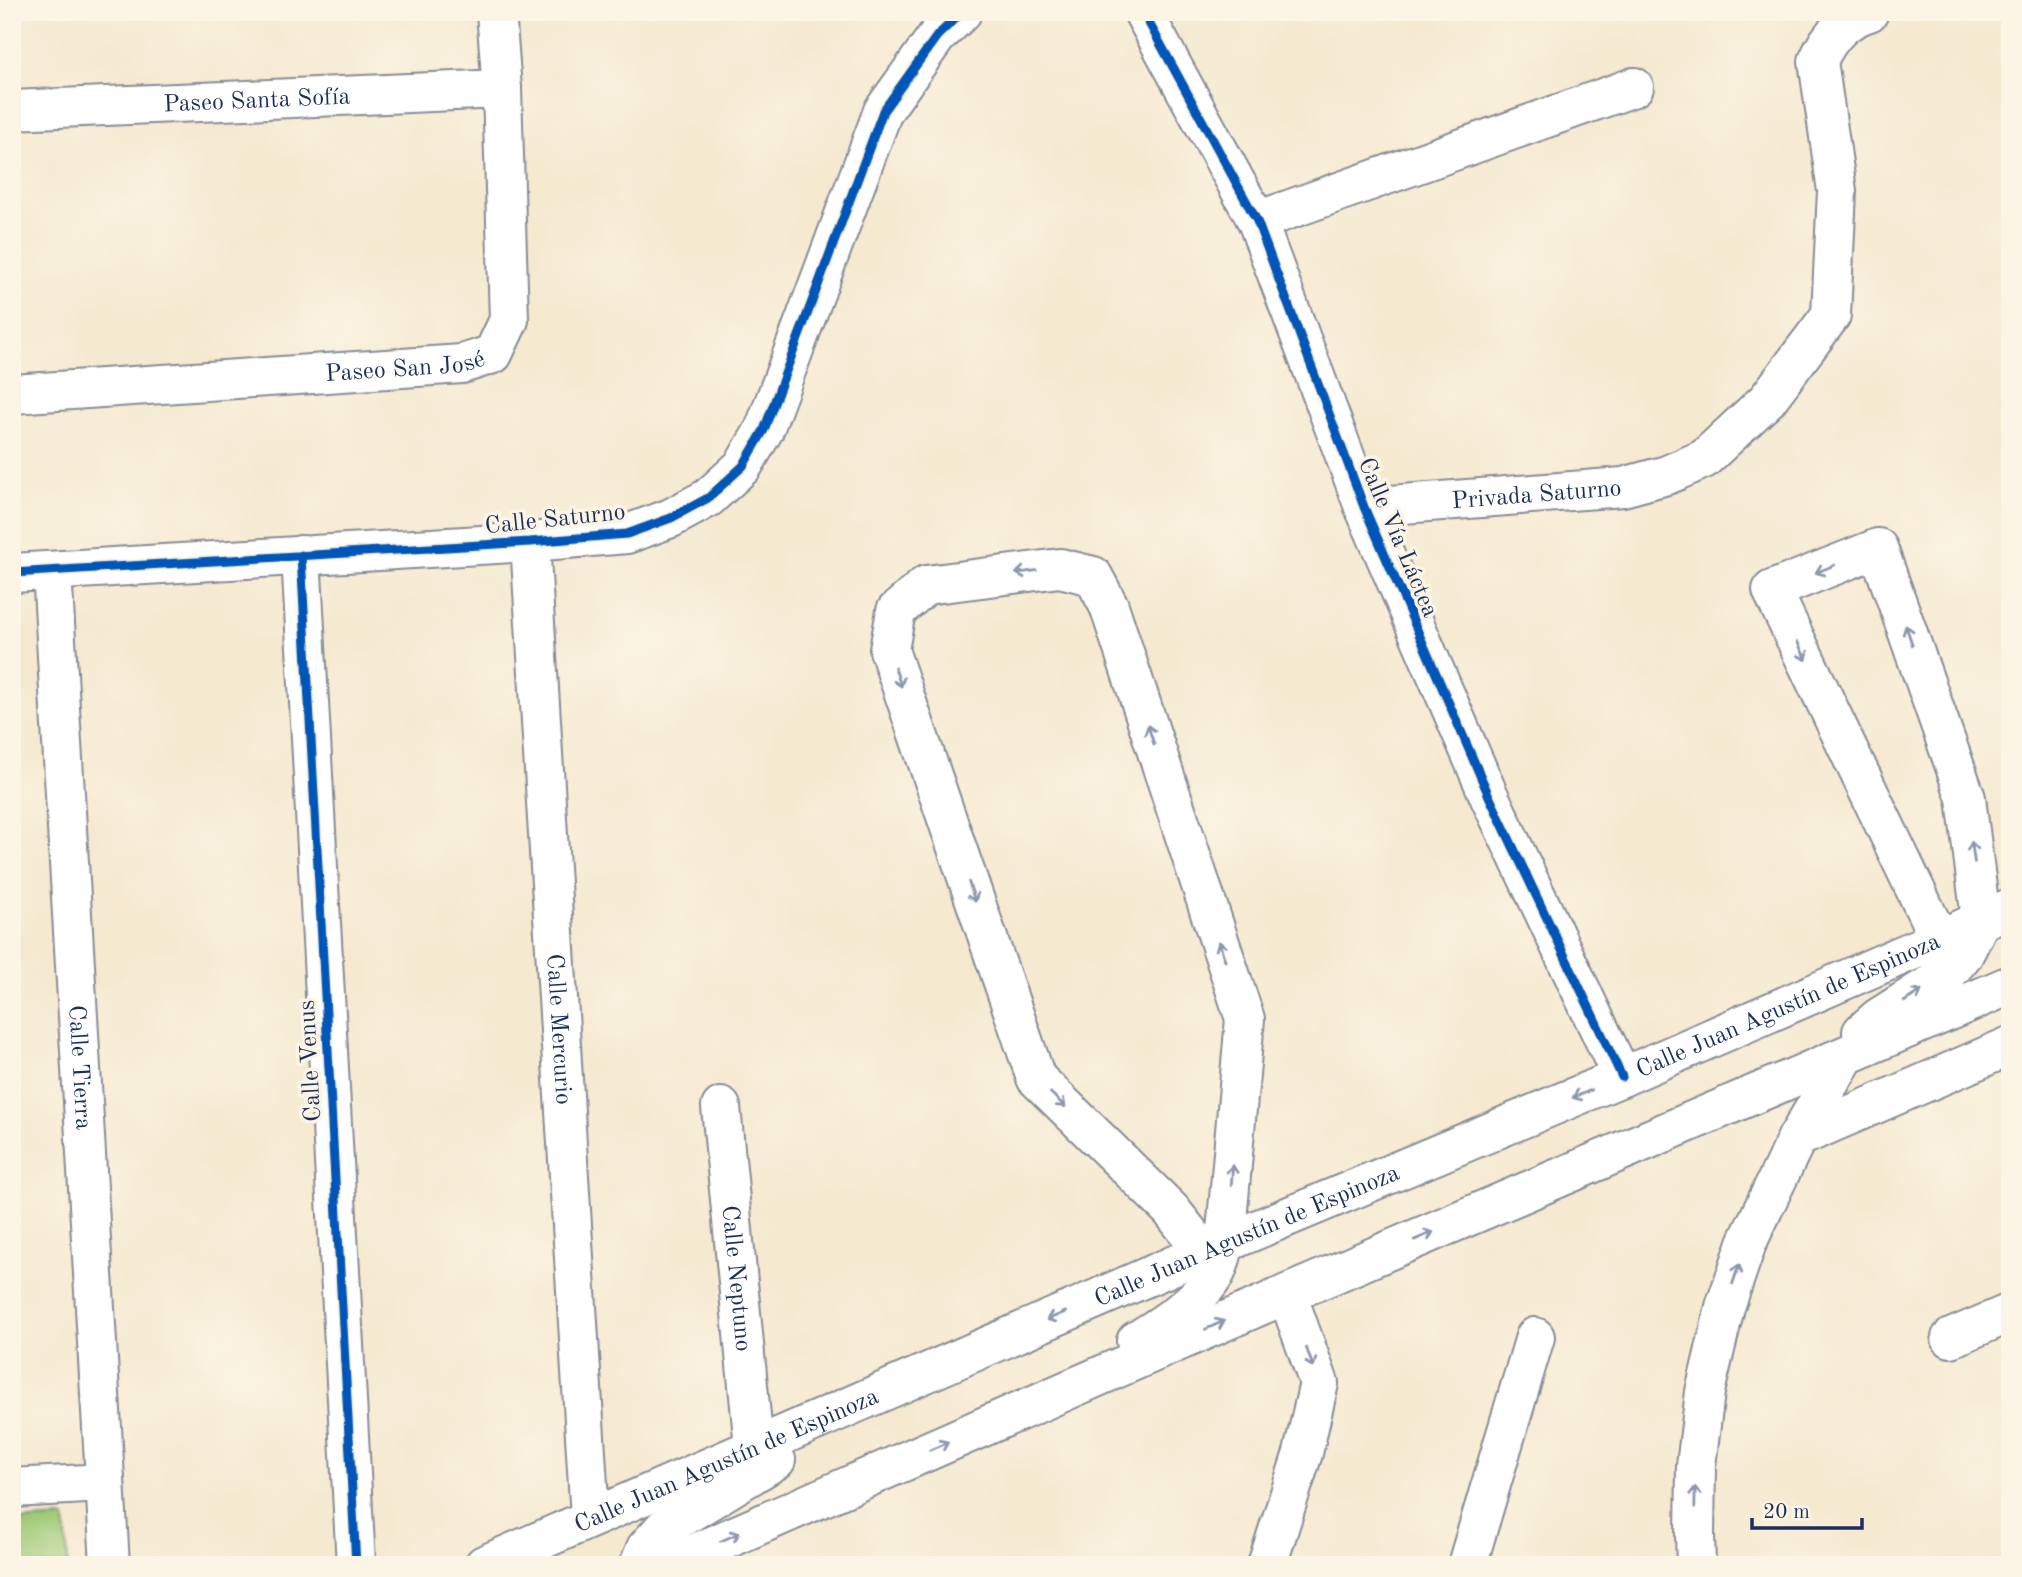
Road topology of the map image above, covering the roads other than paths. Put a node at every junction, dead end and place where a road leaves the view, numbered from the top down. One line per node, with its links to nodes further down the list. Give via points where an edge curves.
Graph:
1 (496, 12): 6 (street, Paseo San José)
2 (962, 12): 11 (street, Calle Saturno, via 937,36 883,111 764,430 743,466 708,498 627,534)
3 (1143, 12): 8 (street, Calle Vía Láctea)
4 (1869, 12): 10 (street, Privada Saturno, via 1840,27 1826,42 1818,61 1837,191 1831,315 1767,400 1704,459 1623,487)
5 (1634, 87): 8 (street)
6 (502, 89): 7 (street, Paseo Santa Sofía); 9 (street, Paseo San José, via 509,320 493,354 462,365)
7 (12, 110)
8 (1257, 221): 10 (street, Calle Vía Láctea)
9 (12, 394)
10 (1363, 507): 20 (street, Calle Vía Láctea, via 1489,796)
11 (530, 542): 12 (street, Calle Saturno); 33 (street, Calle Mercurio)
12 (300, 555): 13 (street, Calle Saturno); 35 (street, Calle Venus)
13 (52, 571): 14 (street, Calle Saturno); 31 (street, Calle Tierra)
14 (12, 573)
15 (1996, 914): 16 (street, Calle Juan Agustín de Espinoza); 16 (street, one-way to 16, via 1966,798 1878,548 1772,590); 19 (street, one-way to 15, via 1859,1035 1878,1018 1947,974)
16 (1939, 939): 20 (street, Calle Juan Agustín de Espinoza)
17 (2010, 985): 19 (street)
18 (2010, 1046): 22 (street)
19 (1845, 1057): 22 (street); 24 (street, one-way to 19)
20 (1622, 1077): 23 (street, Calle Juan Agustín de Espinoza, one-way to 23)
21 (721, 1107): 30 (street, Calle Neptuno)
22 (1797, 1138): 41 (street, one-way to 22, via 1696,1466 1705,1392 1725,1307 1747,1243)
23 (1215, 1248): 23 (street, one-way to 23, via 1245,1019 1109,606 1093,576 1060,568 926,585 896,611 889,650 1036,1078); 28 (street, Calle Juan Agustín de Espinoza, one-way to 28); 29 (street, via 1215,1273 1203,1290 1159,1327 1110,1356)
24 (1287, 1294): 29 (street, one-way to 24); 39 (street, one-way to 39, via 1319,1383 1303,1453)
25 (2010, 1313): 27 (street)
26 (1535, 1337): 40 (street)
27 (1951, 1338)
28 (913, 1378): 30 (street, Calle Juan Agustín de Espinoza); 37 (street, via 664,1528 646,1548)
29 (1069, 1389): 38 (street, one-way to 29)
30 (754, 1447): 33 (street, Calle Juan Agustín de Espinoza)
31 (105, 1483): 32 (street); 34 (street, Calle Tierra)
32 (12, 1488)
33 (590, 1518): 36 (street, Calle Juan Agustín de Espinoza)
34 (110, 1565)
35 (356, 1565)
36 (484, 1565)
37 (639, 1565)
38 (668, 1565)
39 (1267, 1565)
40 (1467, 1565)
41 (1696, 1565)

